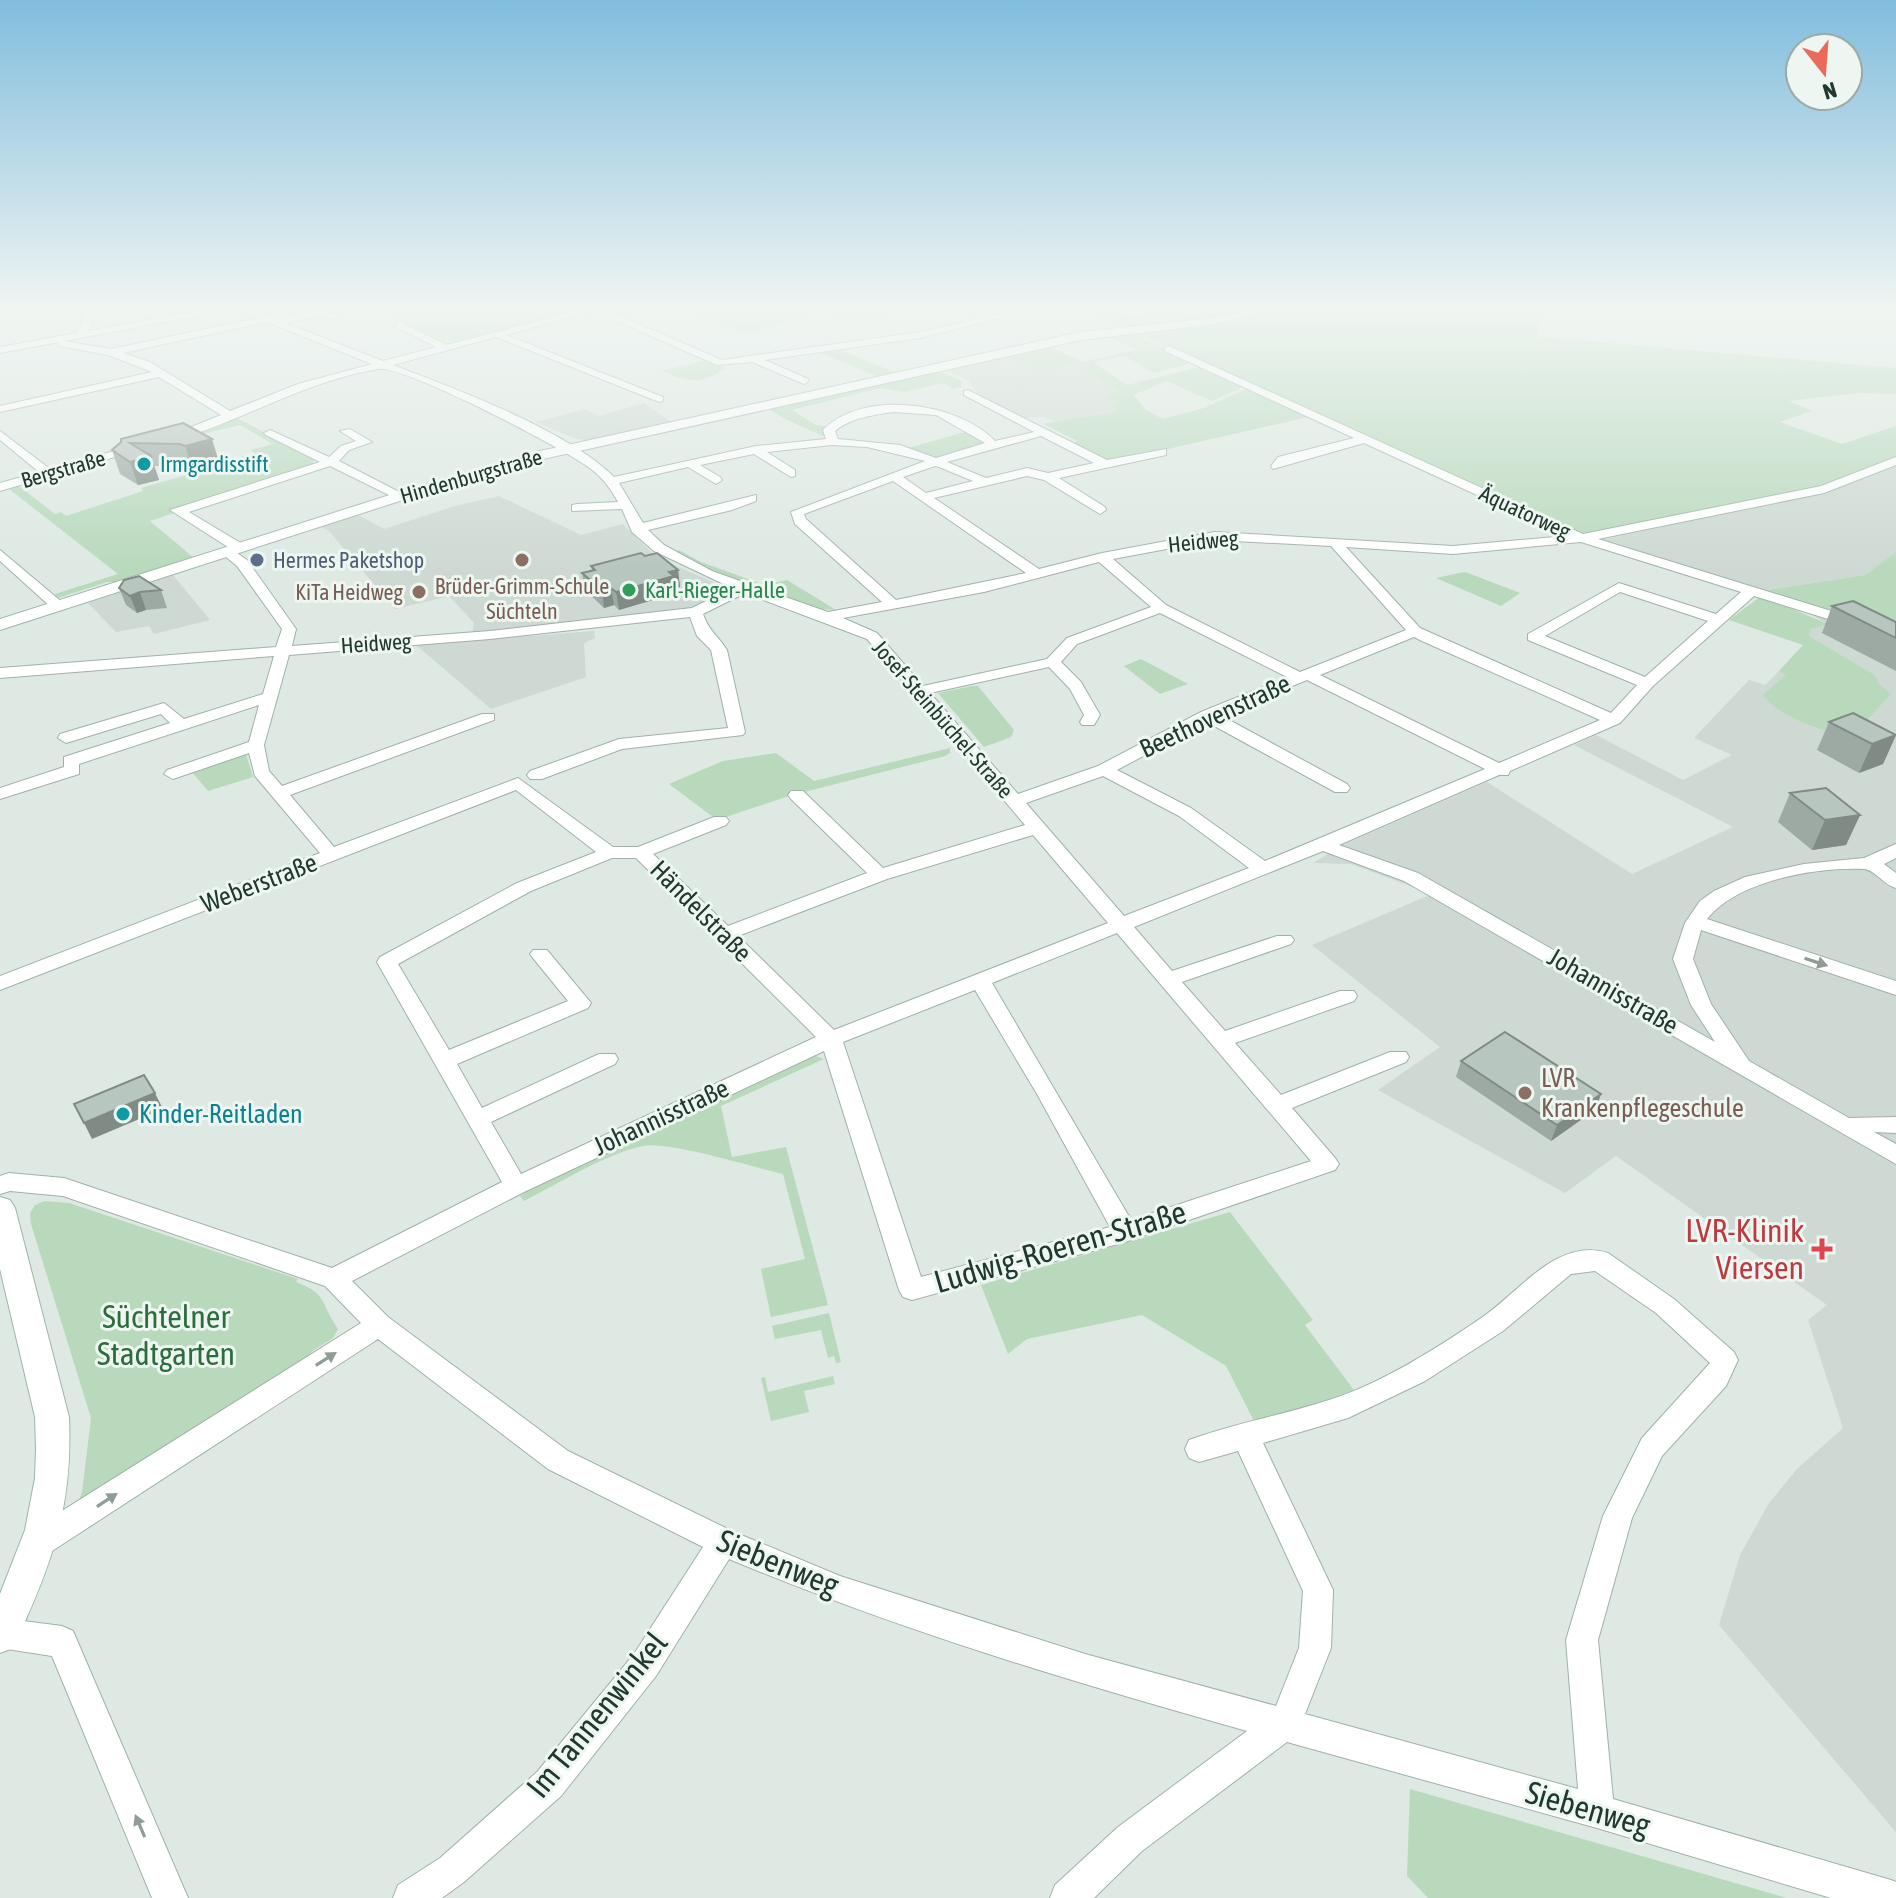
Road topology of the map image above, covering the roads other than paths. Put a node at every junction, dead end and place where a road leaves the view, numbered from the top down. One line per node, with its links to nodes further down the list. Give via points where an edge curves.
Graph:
1 (65, 395): 10 (street)
2 (196, 395): 11 (street)
3 (282, 395): 11 (street, Bergstraße)
4 (460, 395): 20 (street)
5 (648, 395): 9 (street)
6 (816, 395): 20 (main road, Hindenburgstraße)
7 (971, 395): 28 (street)
8 (1268, 395): 16 (street, Äquatorweg)
9 (659, 399)
10 (0, 409)
11 (231, 416): 31 (street, Bergstraße)
12 (346, 431): 19 (street, via 366,442)
13 (270, 433): 23 (street)
14 (0, 434): 31 (street)
15 (1036, 435): 18 (street)
16 (1364, 439): 29 (street, via 1282,460); 45 (street, Äquatorweg)
17 (833, 442): 18 (street, via 829,430 842,420 921,408 936,410); 21 (street); 26 (street, via 899,449)
18 (992, 445): 26 (street)
19 (345, 448): 23 (street); 25 (street)
20 (569, 449): 35 (street); 38 (main road, Hindenburgstraße)
21 (758, 451): 27 (street); 30 (street)
22 (1162, 452): 28 (street)
23 (317, 456): 25 (street)
24 (1896, 461): 45 (street, Heidweg, via 1824,489)
25 (331, 462): 38 (street); 48 (street, via 178,510)
26 (934, 462): 32 (street); 36 (street)
27 (692, 465): 34 (street); 35 (street)
28 (1107, 465): 33 (street)
29 (1277, 466)
30 (791, 473)
31 (49, 474): 37 (street, Bergstraße)
32 (893, 476): 39 (street); 54 (street, via 809,506 796,517)
33 (1048, 477): 36 (street, via 1027,472); 43 (street)
34 (716, 480)
35 (611, 481): 41 (street)
36 (985, 482): 39 (street)
37 (0, 487)
38 (401, 496): 48 (main road, Hindenburgstraße)
39 (923, 497): 50 (street)
40 (752, 498): 44 (street)
41 (627, 505): 42 (street); 44 (street)
42 (577, 508)
43 (1100, 510)
44 (637, 529): 51 (street, Josef-Steinbüchel-Straße, via 680,561)
45 (1582, 538): 46 (street, Heidweg, via 1453,550); 52 (street, Äquatorweg)
46 (1335, 542): 49 (street, Heidweg, via 1215,536); 60 (street)
47 (6, 549): 53 (street)
48 (233, 550): 53 (main road, Hindenburgstraße); 62 (street, via 287,623)
49 (1102, 557): 50 (street, Heidweg); 55 (street)
50 (1037, 574): 54 (street, Heidweg)
51 (746, 587): 56 (street, Heidweg); 57 (street, Josef-Steinbüchel-Straße)
52 (1751, 591): 58 (street, Johannisstraße); 61 (street, Äquatorweg)
53 (58, 606): 59 (main road, Hindenburgstraße)
54 (894, 606): 57 (street, Heidweg)
55 (1161, 608): 63 (street, via 1072,641); 65 (street)
56 (695, 612): 62 (street, Heidweg, via 490,635); 79 (street, Weberstraße, via 704,636 719,650 737,732 619,744)
57 (831, 616): 67 (street, Josef-Steinbüchel-Straße, via 872,636)
58 (1718, 620): 66 (street, Johannisstraße); 66 (street, via 1619,587 1533,637)
59 (0, 625)
60 (1415, 631): 65 (street, Beethovenstraße); 71 (street)
61 (1896, 636)
62 (284, 649): 64 (street, Heidweg); 68 (street)
63 (1052, 662): 67 (street); 72 (street, via 1066,672 1088,704)
64 (0, 673)
65 (1303, 675): 69 (street, Beethovenstraße); 77 (street)
66 (1647, 683): 71 (street, Johannisstraße)
67 (920, 691): 84 (street, Josef-Steinbüchel-Straße)
68 (268, 697): 73 (street); 75 (street)
69 (1207, 715): 76 (street, Beethovenstraße); 80 (street)
70 (488, 717): 82 (street)
71 (1614, 720): 77 (street, Johannisstraße)
72 (1088, 722)
73 (180, 724): 74 (street, via 164,708); 81 (street, via 70,761 73,770)
74 (66, 738)
75 (256, 745): 78 (street); 82 (street, via 261,772)
76 (1104, 770): 84 (street, Beethovenstraße); 93 (street, via 1185,812)
77 (1502, 771): 87 (street, Johannisstraße)
78 (173, 774)
79 (527, 779): 90 (street); 91 (street, Weberstraße)
80 (1341, 788)
81 (0, 794)
82 (278, 794): 91 (street)
83 (797, 795): 94 (street)
84 (1015, 801): 86 (street, Josef-Steinbüchel-Straße)
85 (720, 821): 89 (street)
86 (1036, 828): 94 (street); 97 (street, Josef-Steinbüchel-Straße)
87 (1323, 845): 93 (street, Johannisstraße); 111 (street, Johannisstraße, via 1411,877)
88 (1896, 850): 92 (street)
89 (641, 852): 90 (street, Händelstraße); 98 (street, Händelstraße)
90 (609, 853): 110 (street, via 524,887 387,962)
91 (331, 855): 103 (street, Weberstraße)
92 (1873, 864): 95 (street); 96 (street, via 1821,867 1747,883 1722,894)
93 (1263, 869): 97 (street, Johannisstraße)
94 (880, 875): 98 (street)
95 (1896, 882)
96 (1696, 922): 104 (street, one-way to 104); 111 (street, via 1683,959 1701,1005)
97 (1121, 926): 101 (street, Johannisstraße); 102 (street, Josef-Steinbüchel-Straße)
98 (725, 934): 106 (street, Händelstraße)
99 (1284, 940): 102 (street)
100 (540, 954): 110 (street, via 581,1003)
101 (980, 980): 106 (street, Johannisstraße); 121 (street)
102 (1167, 980): 107 (street, Josef-Steinbüchel-Straße)
103 (0, 983)
104 (1896, 988)
105 (1347, 996): 107 (street)
106 (831, 1039): 119 (street, Johannisstraße); 121 (street, Ludwig-Roeren-Straße, via 912,1290)
107 (1220, 1041): 112 (street, Josef-Steinbüchel-Straße)
108 (1398, 1057): 112 (street)
109 (607, 1059): 113 (street)
110 (444, 1061): 113 (street)
111 (1743, 1066): 115 (street, Johannisstraße)
112 (1276, 1106): 117 (street, Josef-Steinbüchel-Straße, via 1327,1164)
113 (478, 1119): 119 (street)
114 (1896, 1125): 115 (street)
115 (1848, 1126): 116 (street, Johannisstraße)
116 (1896, 1155)
117 (1321, 1166): 121 (street, Ludwig-Roeren-Straße)
118 (0, 1185): 122 (street, via 64,1187)
119 (516, 1186): 122 (street, Johannisstraße)
120 (2, 1217): 126 (main road, via 52,1417 50,1502)
121 (1125, 1232)
122 (334, 1279): 123 (street, Siebenweg)
123 (379, 1325): 126 (street, one-way to 123); 127 (street, Siebenweg, via 558,1460)
124 (1246, 1438): 125 (street); 129 (street, via 1318,1590 1315,1648); 130 (street, via 1338,1410 1415,1373 1494,1323 1564,1265 1599,1260 1665,1306 1725,1360 1716,1378 1652,1447 1618,1516 1582,1640)
125 (1199, 1449)
126 (41, 1541): 128 (main road)
127 (723, 1542): 129 (street, Siebenweg, via 839,1590 1085,1670); 132 (street, Im Tannenwinkel, via 645,1665 549,1784 452,1870)
128 (1, 1634): 131 (street, one-way to 128, via 62,1642)
129 (1285, 1723): 130 (street, Siebenweg); 133 (street, via 1130,1839)
130 (1597, 1811): 134 (street, Siebenweg)
131 (170, 1898)
132 (411, 1898)
133 (1068, 1898)
134 (1891, 1898)

